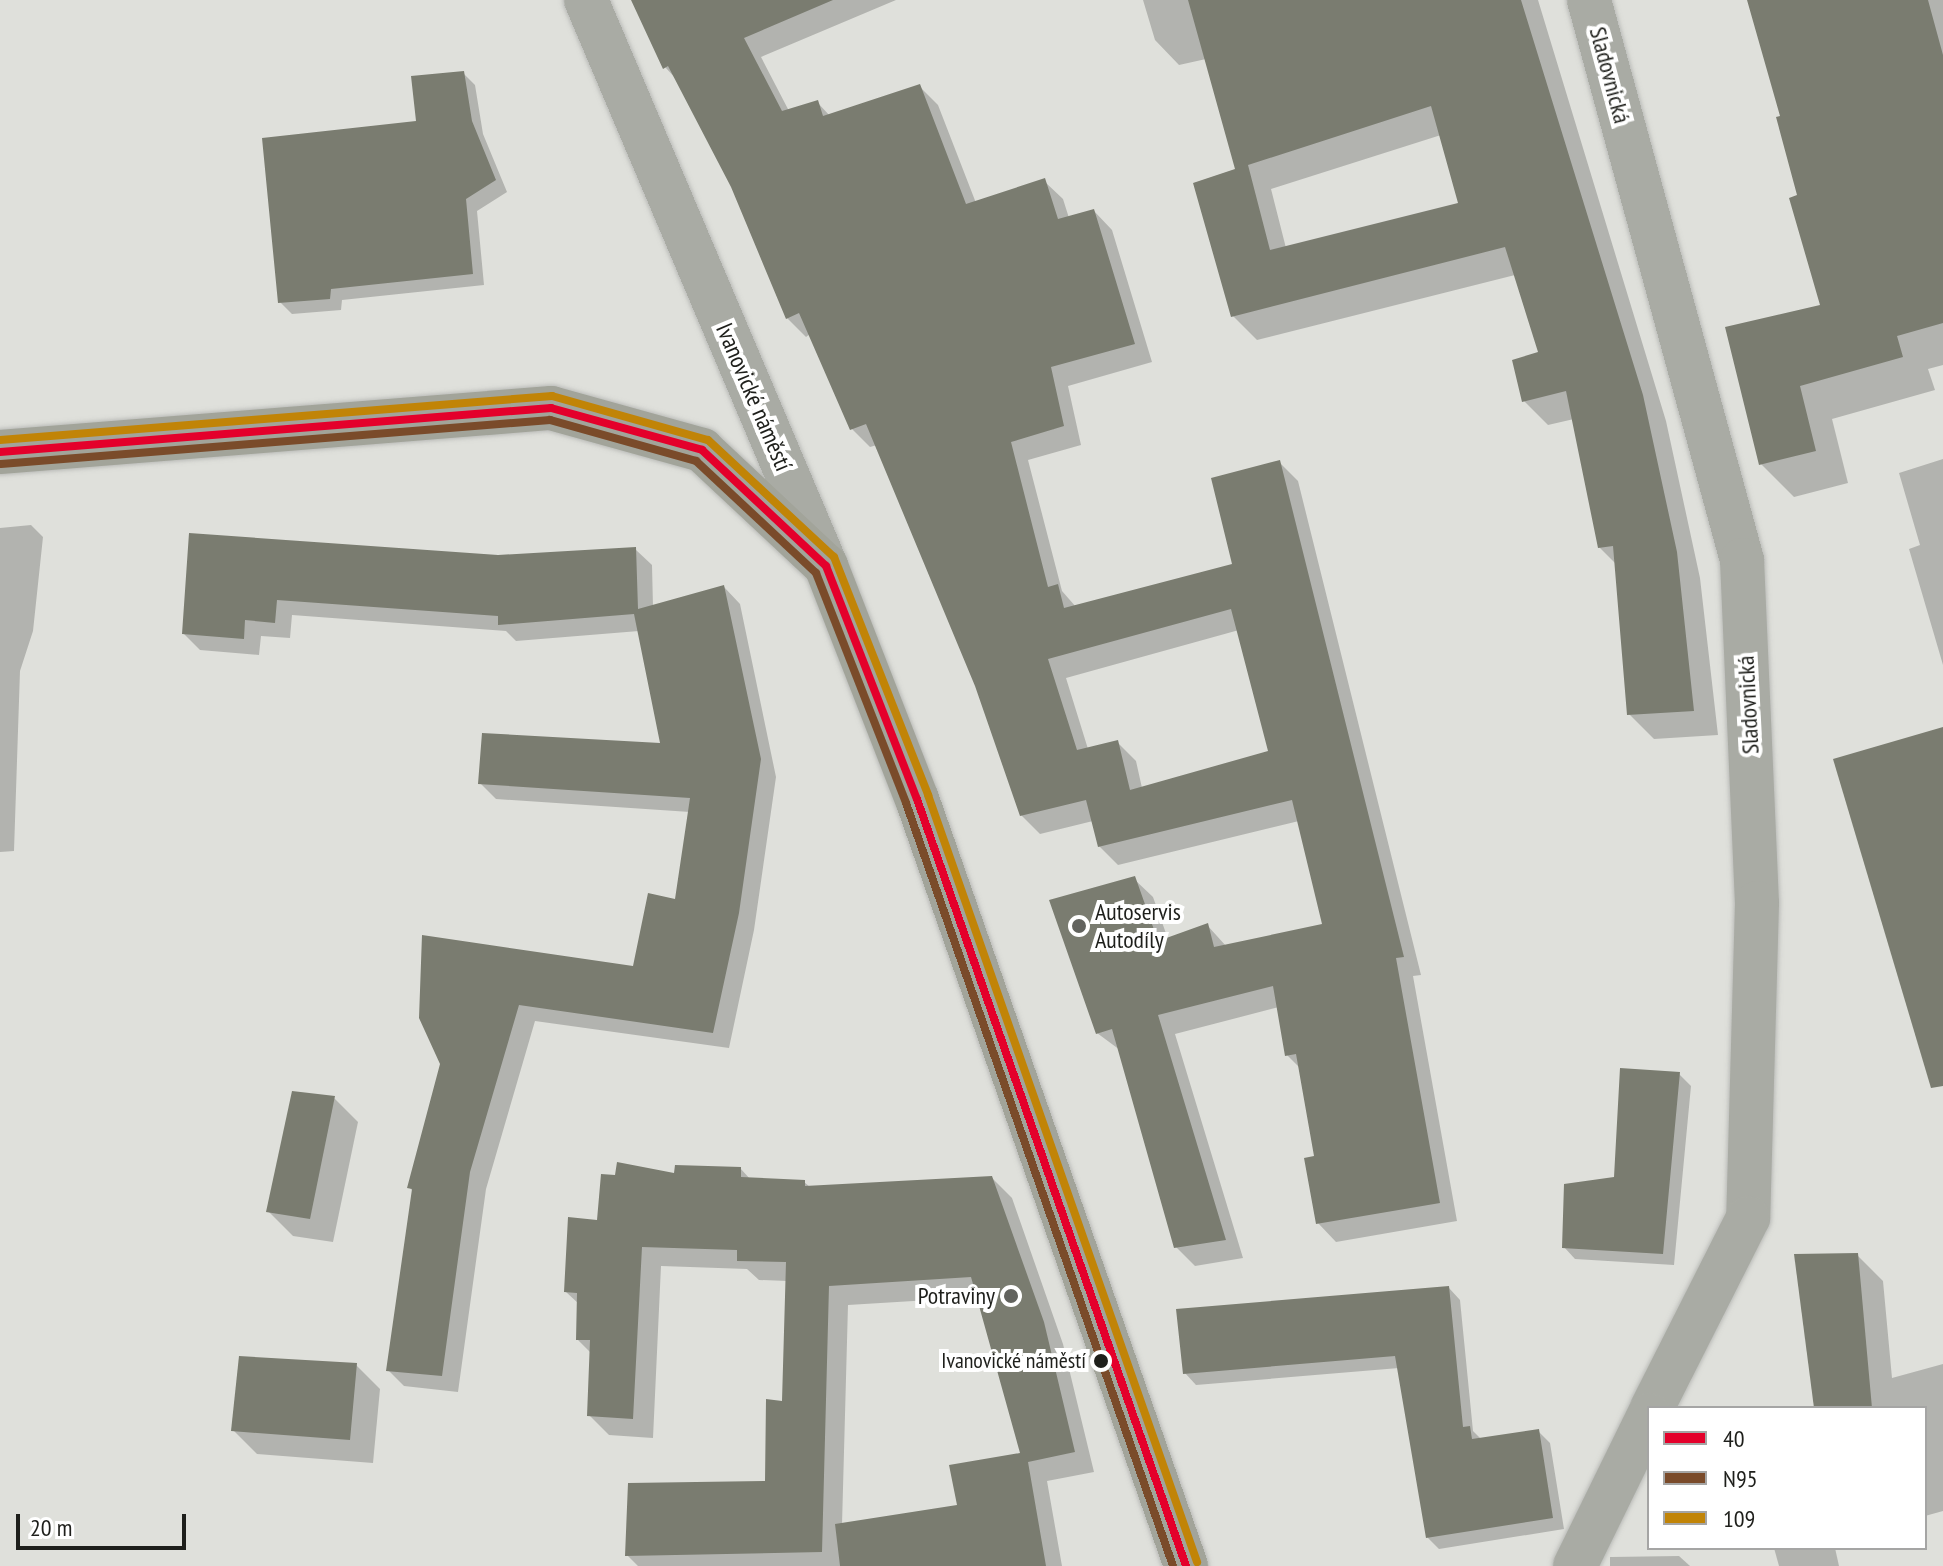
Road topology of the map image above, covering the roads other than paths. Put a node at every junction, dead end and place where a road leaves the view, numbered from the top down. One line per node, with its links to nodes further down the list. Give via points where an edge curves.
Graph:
1 (586, 0): 4 (street, Ivanovické náměstí)
2 (1589, 0): 5 (street, Sladovnická, via 1742,560 1757,903 1748,1218)
3 (0, 452): 4 (main road, via 551,408 702,450)
4 (826, 566): 7 (main road, Ivanovické náměstí, via 917,799)
5 (1653, 1406)
6 (1647, 1419): 8 (street)
7 (1186, 1566)
8 (1575, 1566)

